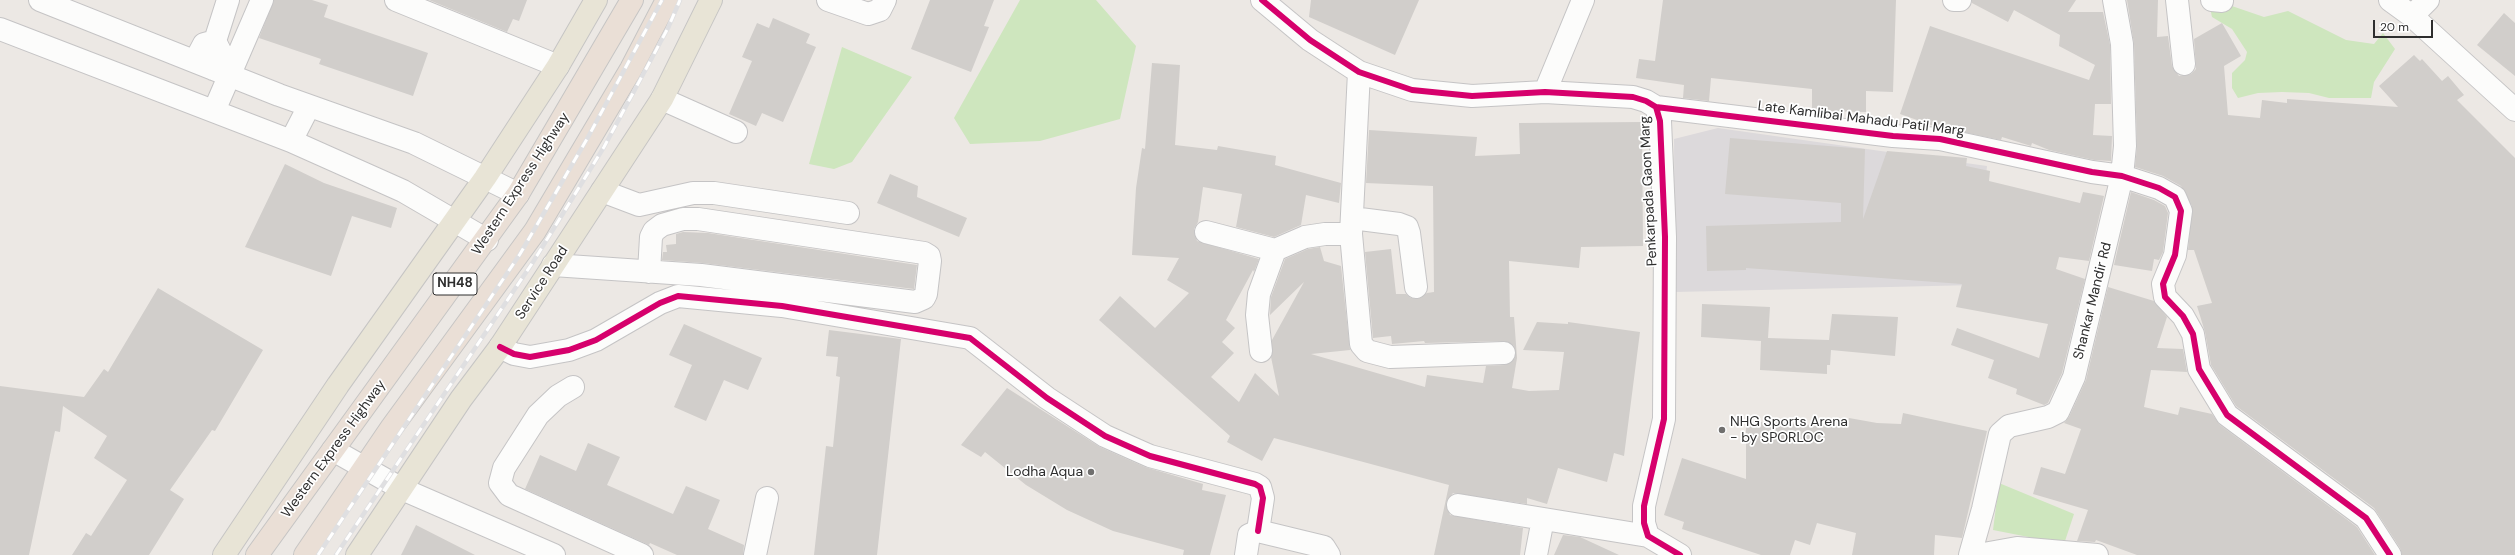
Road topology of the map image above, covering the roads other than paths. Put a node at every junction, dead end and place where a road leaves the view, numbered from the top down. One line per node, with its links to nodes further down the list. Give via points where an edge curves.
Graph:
1 (40, 0): 23 (street)
2 (228, 0): 23 (street, via 215,41 204,44)
3 (262, 0): 23 (street)
4 (396, 0): 22 (street)
5 (596, 0): 22 (main road)
6 (632, 0): 36 (highway, Western Express Highway / NH48)
7 (667, 0): 51 (highway, NH48, via 535,232)
8 (711, 0): 26 (main road, Service Road)
9 (828, 0): 10 (street, via 868,14 880,10)
10 (885, 0)
11 (1262, 0): 24 (street, Penkarpada Gaon Marg, via 1310,40)
12 (1583, 0): 25 (street)
13 (1954, 0): 14 (street)
14 (1960, 0)
15 (2114, 0): 33 (street, Shankar Mandir Rd, via 2122,44 2125,146)
16 (2177, 0): 21 (street)
17 (2390, 0): 19 (street)
18 (2428, 0): 19 (street)
19 (2412, 16): 29 (street)
20 (0, 29): 30 (street)
21 (2184, 64)
22 (558, 66): 34 (main road)
23 (212, 68): 27 (street); 30 (street)
24 (1359, 72): 25 (street, Penkarpada Gaon Marg, via 1412,90 1472,96); 39 (street)
25 (1544, 92): 28 (street, Penkarpada Gaon Marg, via 1633,97)
26 (662, 99): 31 (street); 35 (main road, Service Road)
27 (309, 106): 32 (street); 34 (street, via 414,143)
28 (1656, 107): 33 (street, Late Kamlibai Mahadu Patil Marg, via 1893,136 1940,139 2092,172); 57 (street, Penkarpada Gaon Marg, via 1660,121 1665,230 1666,333 1664,418 1644,506 1644,523)
29 (2515, 110)
30 (214, 111): 32 (street)
31 (736, 132)
32 (291, 141): 38 (street, via 403,192)
33 (2122, 176): 70 (street, Shankar Mandir Rd, via 2074,377 2058,412 2048,417 2009,426 2000,434); 73 (street, Late Kamlibai Mahadu Patil Marg, via 2159,188 2176,197 2181,211 2175,255 2164,284 2164,298 2183,316 2194,334 2199,369 2227,415 2366,518)
34 (485, 178): 36 (street); 38 (main road)
35 (602, 191): 37 (street, via 639,205 693,193 714,193); 43 (main road, Service Road)
36 (518, 194): 41 (highway, Western Express Highway / NH48)
37 (848, 213)
38 (456, 221): 41 (street); 59 (main road, via 338,384)
39 (1351, 226): 42 (street, via 1305,237); 45 (street, via 1399,224 1406,227); 48 (street, via 1361,344 1366,351 1390,356)
40 (1206, 232): 42 (street)
41 (487, 240): 50 (highway, Western Express Highway / NH48)
42 (1275, 250): 47 (street, via 1259,294 1257,315)
43 (553, 265): 44 (street); 46 (main road, Service Road)
44 (649, 272): 44 (street, via 700,275 915,302 924,298 926,294 930,258 924,253 698,219 683,219 662,224 654,231 651,237)
45 (1416, 288)
46 (500, 347): 52 (main road, Service Road, via 461,399); 56 (street, via 514,354 530,357 569,350 596,340 660,303 678,296 790,307 970,338 1047,398 1105,436 1150,456 1260,487 1263,498)
47 (1261, 351)
48 (1504, 353)
49 (573, 387): 58 (street, via 558,396 538,415 504,468 500,483 509,495)
50 (333, 450): 51 (street); 60 (highway, Western Express Highway / NH48)
51 (363, 469): 52 (street); 61 (highway, NH48)
52 (402, 489): 62 (main road, Service Road); 63 (street)
53 (767, 498): 65 (street)
54 (1458, 505): 55 (street)
55 (1543, 519): 57 (street); 68 (street)
56 (1258, 531): 66 (street, via 1249,535); 67 (street, via 1324,547)
57 (1648, 536): 69 (street)
58 (617, 550): 64 (street)
59 (224, 555)
60 (257, 555)
61 (306, 555)
62 (357, 555)
63 (554, 555)
64 (642, 555)
65 (755, 555)
66 (1246, 555)
67 (1329, 555)
68 (1536, 555)
69 (1680, 555)
70 (1970, 555)
71 (1978, 555): 72 (street, via 2017,548 2088,552)
72 (2097, 555)
73 (2390, 555)

